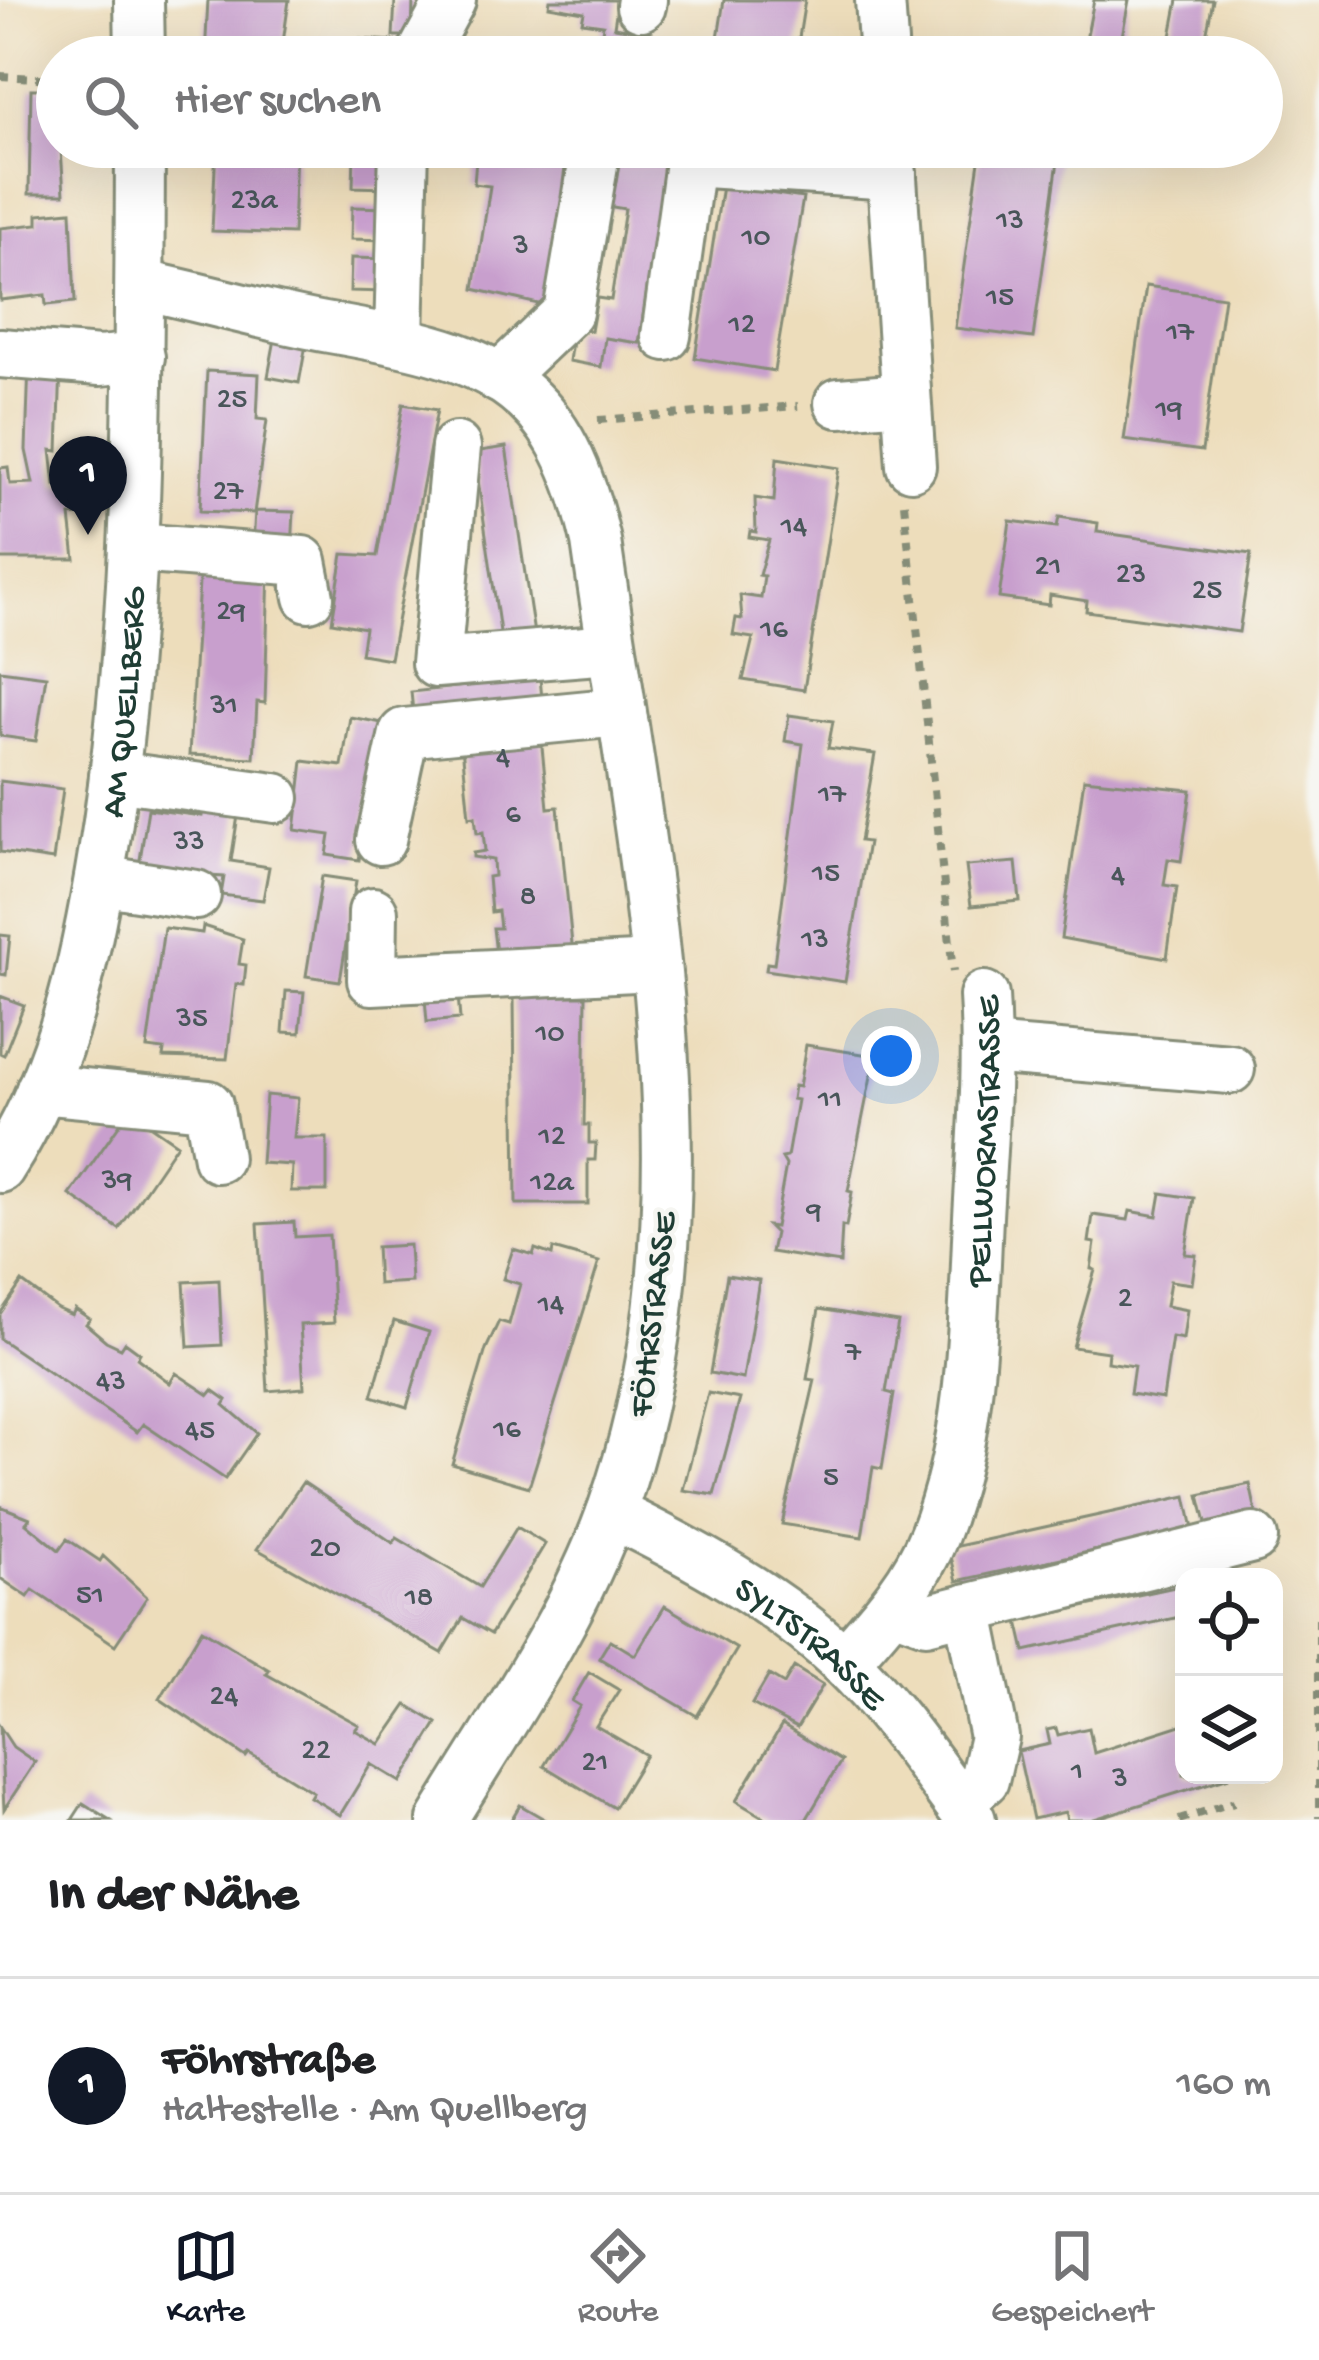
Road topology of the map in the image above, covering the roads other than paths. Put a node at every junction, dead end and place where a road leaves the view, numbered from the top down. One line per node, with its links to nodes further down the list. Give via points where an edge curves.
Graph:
1 (139, 0): 4 (street)
2 (451, 0): 5 (street)
3 (880, 0): 6 (street)
4 (140, 36)
5 (431, 36)
6 (883, 36)
7 (140, 168): 12 (street, AM QUELLBERG)
8 (403, 168): 14 (street)
9 (592, 168): 17 (street, via 568,312)
10 (689, 168): 13 (street)
11 (891, 168): 18 (street)
12 (142, 285): 14 (street, FÖHRSTRASSE); 16 (street, AM QUELLBERG)
13 (666, 336)
14 (399, 338): 17 (street, FÖHRSTRASSE)
15 (0, 353): 16 (street)
16 (140, 357): 22 (street, AM QUELLBERG)
17 (499, 378): 24 (street, FÖHRSTRASSE, via 554,424 583,483)
18 (906, 398): 19 (street); 21 (street)
19 (839, 403)
20 (456, 447): 24 (street, via 436,664)
21 (911, 466)
22 (135, 548): 23 (street, via 302,561); 26 (street, AM QUELLBERG)
23 (309, 597)
24 (611, 649): 25 (street, FÖHRSTRASSE)
25 (620, 712): 28 (street, via 404,733); 32 (street, FÖHRSTRASSE)
26 (114, 776): 27 (street); 29 (street, AM QUELLBERG)
27 (275, 798)
28 (381, 840)
29 (99, 880): 30 (street); 36 (street, AM QUELLBERG, via 72,1008)
30 (196, 896)
31 (373, 912): 32 (street, via 372,980)
32 (656, 966): 39 (street, FÖHRSTRASSE, via 664,1220 636,1428)
33 (984, 996): 34 (street, PELLWORMSTRASSE)
34 (987, 1049): 35 (street); 41 (street, PELLWORMSTRASSE, via 972,1341 956,1463 933,1536)
35 (1230, 1069)
36 (41, 1089): 37 (street, via 208,1105); 38 (street, AM QUELLBERG)
37 (218, 1158)
38 (0, 1168)
39 (611, 1513): 43 (street, SYLTSTRASSE, via 760,1596); 45 (street, FÖHRSTRASSE, via 567,1607)
40 (1253, 1538): 42 (street)
41 (892, 1606): 42 (street, via 920,1619); 43 (street, PELLWORMSTRASSE)
42 (968, 1608): 44 (street, via 994,1737 984,1780)
43 (844, 1662): 44 (street, SYLTSTRASSE)
44 (965, 1811)
45 (442, 1820)

